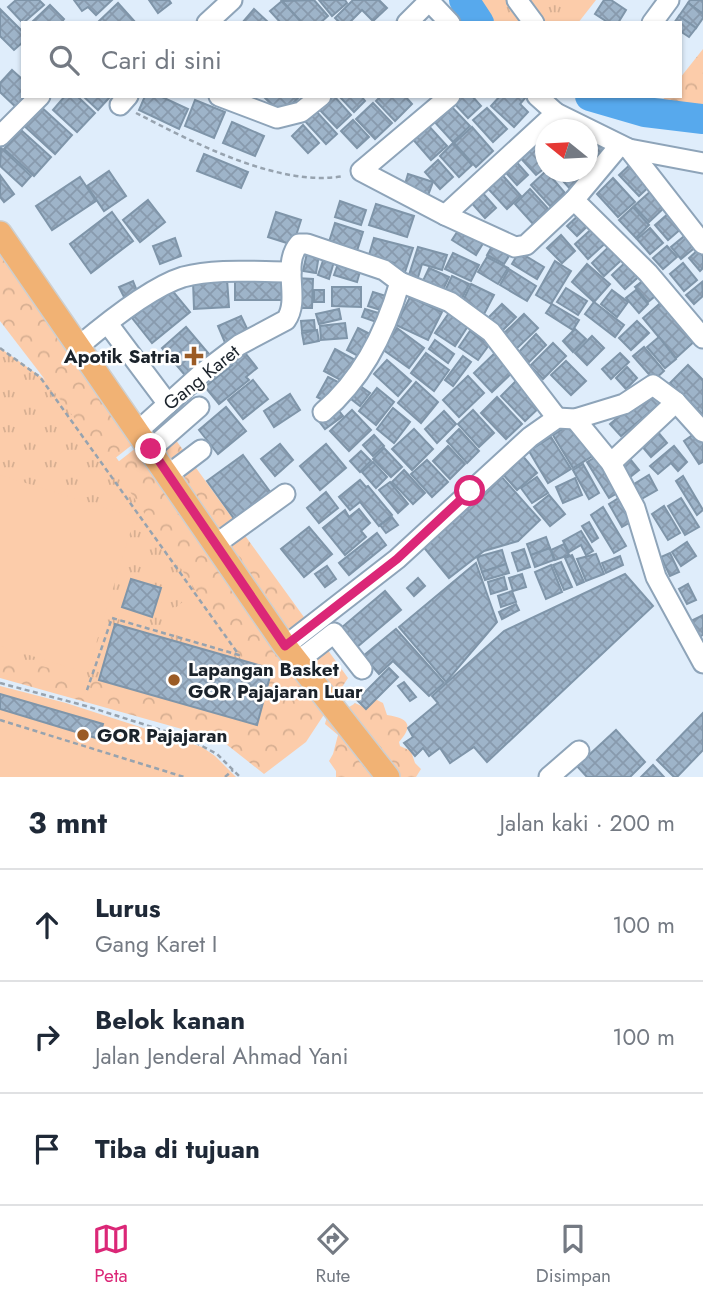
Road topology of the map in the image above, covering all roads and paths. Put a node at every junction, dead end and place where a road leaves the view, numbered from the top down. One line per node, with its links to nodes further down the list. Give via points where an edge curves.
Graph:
1 (232, 0): 4 (street)
2 (669, 0): 7 (street)
3 (428, 1): 5 (street); 6 (street)
4 (209, 21)
5 (409, 21)
6 (448, 21)
7 (653, 21)
8 (38, 98): 15 (street)
9 (224, 98): 10 (street, via 277,118 301,112)
10 (318, 98)
11 (448, 98): 18 (street)
12 (539, 98): 14 (street)
13 (124, 100): 18 (path, via 188,140 245,163 291,175 341,177)
14 (556, 113): 16 (street); 20 (street)
15 (0, 136)
16 (624, 147): 17 (street); 19 (street); 22 (street)
17 (703, 163)
18 (361, 171): 20 (street)
19 (574, 200): 20 (street, via 520,247); 26 (street, via 648,273)
20 (445, 215)
21 (3, 243): 27 (main road)
22 (703, 244)
23 (290, 272): 24 (street, Gang Karet, via 295,249 303,243 384,270); 25 (street, via 233,271 180,278); 30 (street, Gang Karet, via 286,320 239,345)
24 (400, 282): 32 (street, via 376,344 349,386); 33 (street, Gang Karet, via 450,302 483,325)
25 (108, 324): 27 (street); 30 (street)
26 (703, 338)
27 (79, 346): 35 (main road)
28 (0, 348): 45 (path, via 40,377 239,655 112,618)
29 (676, 402): 33 (street, via 653,385 624,404); 34 (street); 37 (street)
30 (168, 404): 35 (street, Gang Karet)
31 (199, 407): 35 (street)
32 (323, 412)
33 (566, 419): 37 (street, Gang Karet); 41 (street, via 530,437)
34 (703, 432)
35 (145, 440): 38 (main road)
36 (201, 450): 38 (street)
37 (611, 463): 42 (street, Gang Karet, via 635,509 656,578)
38 (168, 475): 40 (main road)
39 (285, 494): 40 (street)
40 (216, 544): 41 (main road)
41 (291, 654): 43 (street, via 334,633); 52 (main road)
42 (703, 663)
43 (362, 668)
44 (0, 683): 48 (path, via 187,738)
45 (86, 693)
46 (0, 720): 49 (path)
47 (579, 751): 53 (street)
48 (234, 769): 50 (path); 51 (path)
49 (184, 777)
50 (225, 777)
51 (240, 777)
52 (388, 777)
53 (549, 777)

